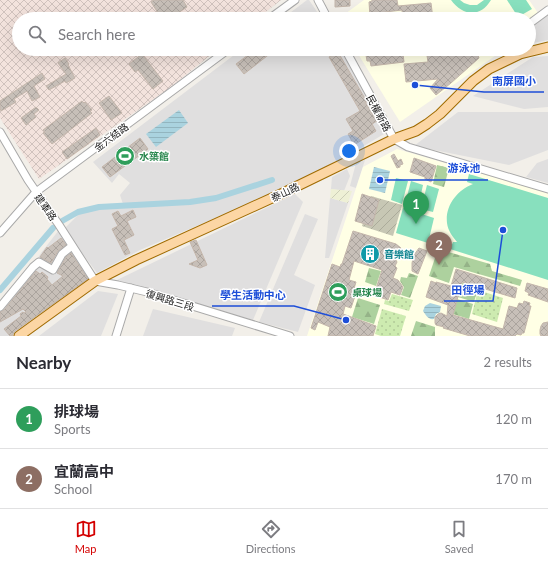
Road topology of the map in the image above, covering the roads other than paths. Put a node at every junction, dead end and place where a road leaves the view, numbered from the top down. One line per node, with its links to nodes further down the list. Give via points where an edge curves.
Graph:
1 (295, 0): 4 (street)
2 (318, 0): 5 (street)
3 (548, 10): 6 (street)
4 (279, 12)
5 (324, 12)
6 (536, 19)
7 (548, 47): 8 (main road, 泰山路)
8 (536, 49)
9 (220, 56): 15 (street, 金六結路)
10 (349, 56): 13 (street, 民權新路)
11 (511, 56): 13 (main road, 泰山路, via 473,81 427,124)
12 (0, 132): 15 (street, 建軍路)
13 (394, 139): 14 (street, 民權新路, via 408,147); 18 (main road, 泰山路)
14 (548, 189)
15 (36, 192): 16 (street, 金六結路); 17 (street, 建軍路)
16 (0, 233)
17 (72, 246): 18 (street, 建軍路); 20 (street, via 62,254 53,270 39,262)
18 (94, 281): 19 (street, 復興路三段); 21 (main road, 泰山路)
19 (131, 288): 22 (street); 23 (street, 復興路三段)
20 (0, 306)
21 (19, 336)
22 (116, 336)
23 (290, 336)

